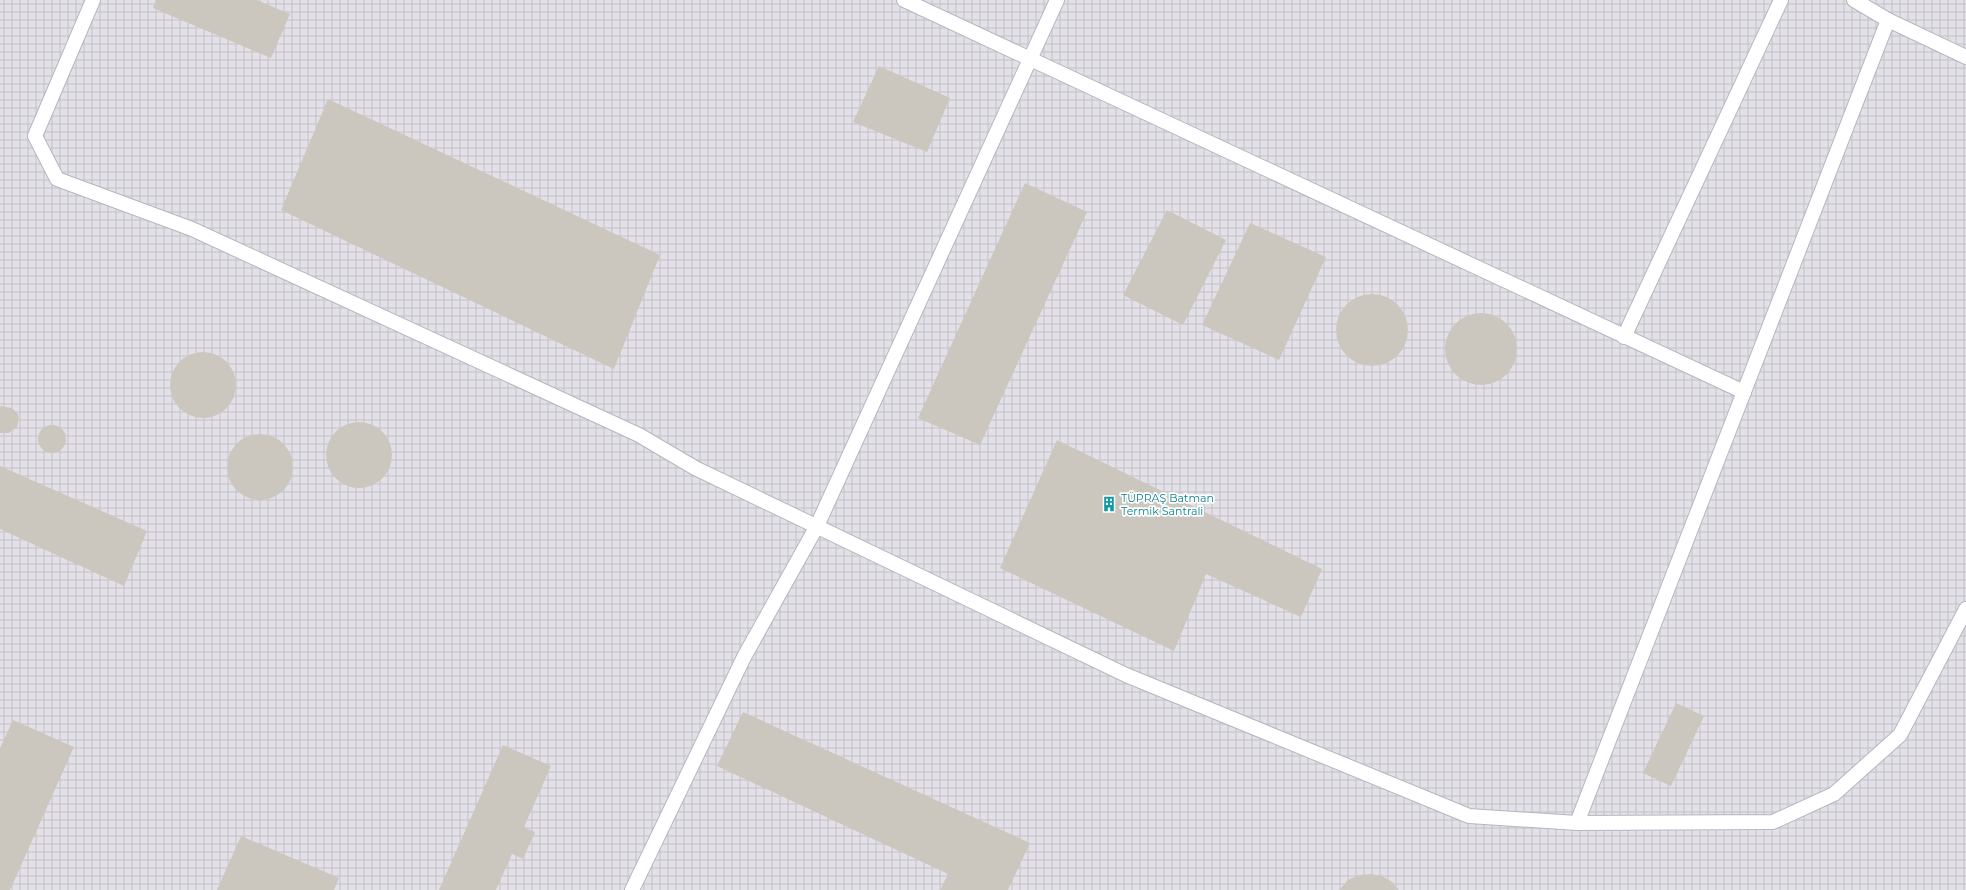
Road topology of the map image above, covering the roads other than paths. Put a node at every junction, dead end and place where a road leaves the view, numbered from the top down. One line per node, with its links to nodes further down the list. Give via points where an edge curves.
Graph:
1 (93, 0): 11 (lane, via 35,136 57,179 207,236 639,435 695,468)
2 (904, 0): 8 (lane)
3 (1057, 0): 8 (lane)
4 (1781, 0): 9 (lane)
5 (1854, 0): 6 (lane)
6 (1888, 20): 7 (lane); 10 (lane)
7 (1966, 57)
8 (1030, 60): 9 (lane); 11 (lane)
9 (1624, 337): 10 (lane)
10 (1744, 392): 13 (lane)
11 (817, 526): 13 (lane, via 1126,675 1470,816); 14 (lane, via 744,657)
12 (1966, 610): 13 (lane, via 1900,735 1834,794 1773,822)
13 (1577, 823)
14 (632, 890)

